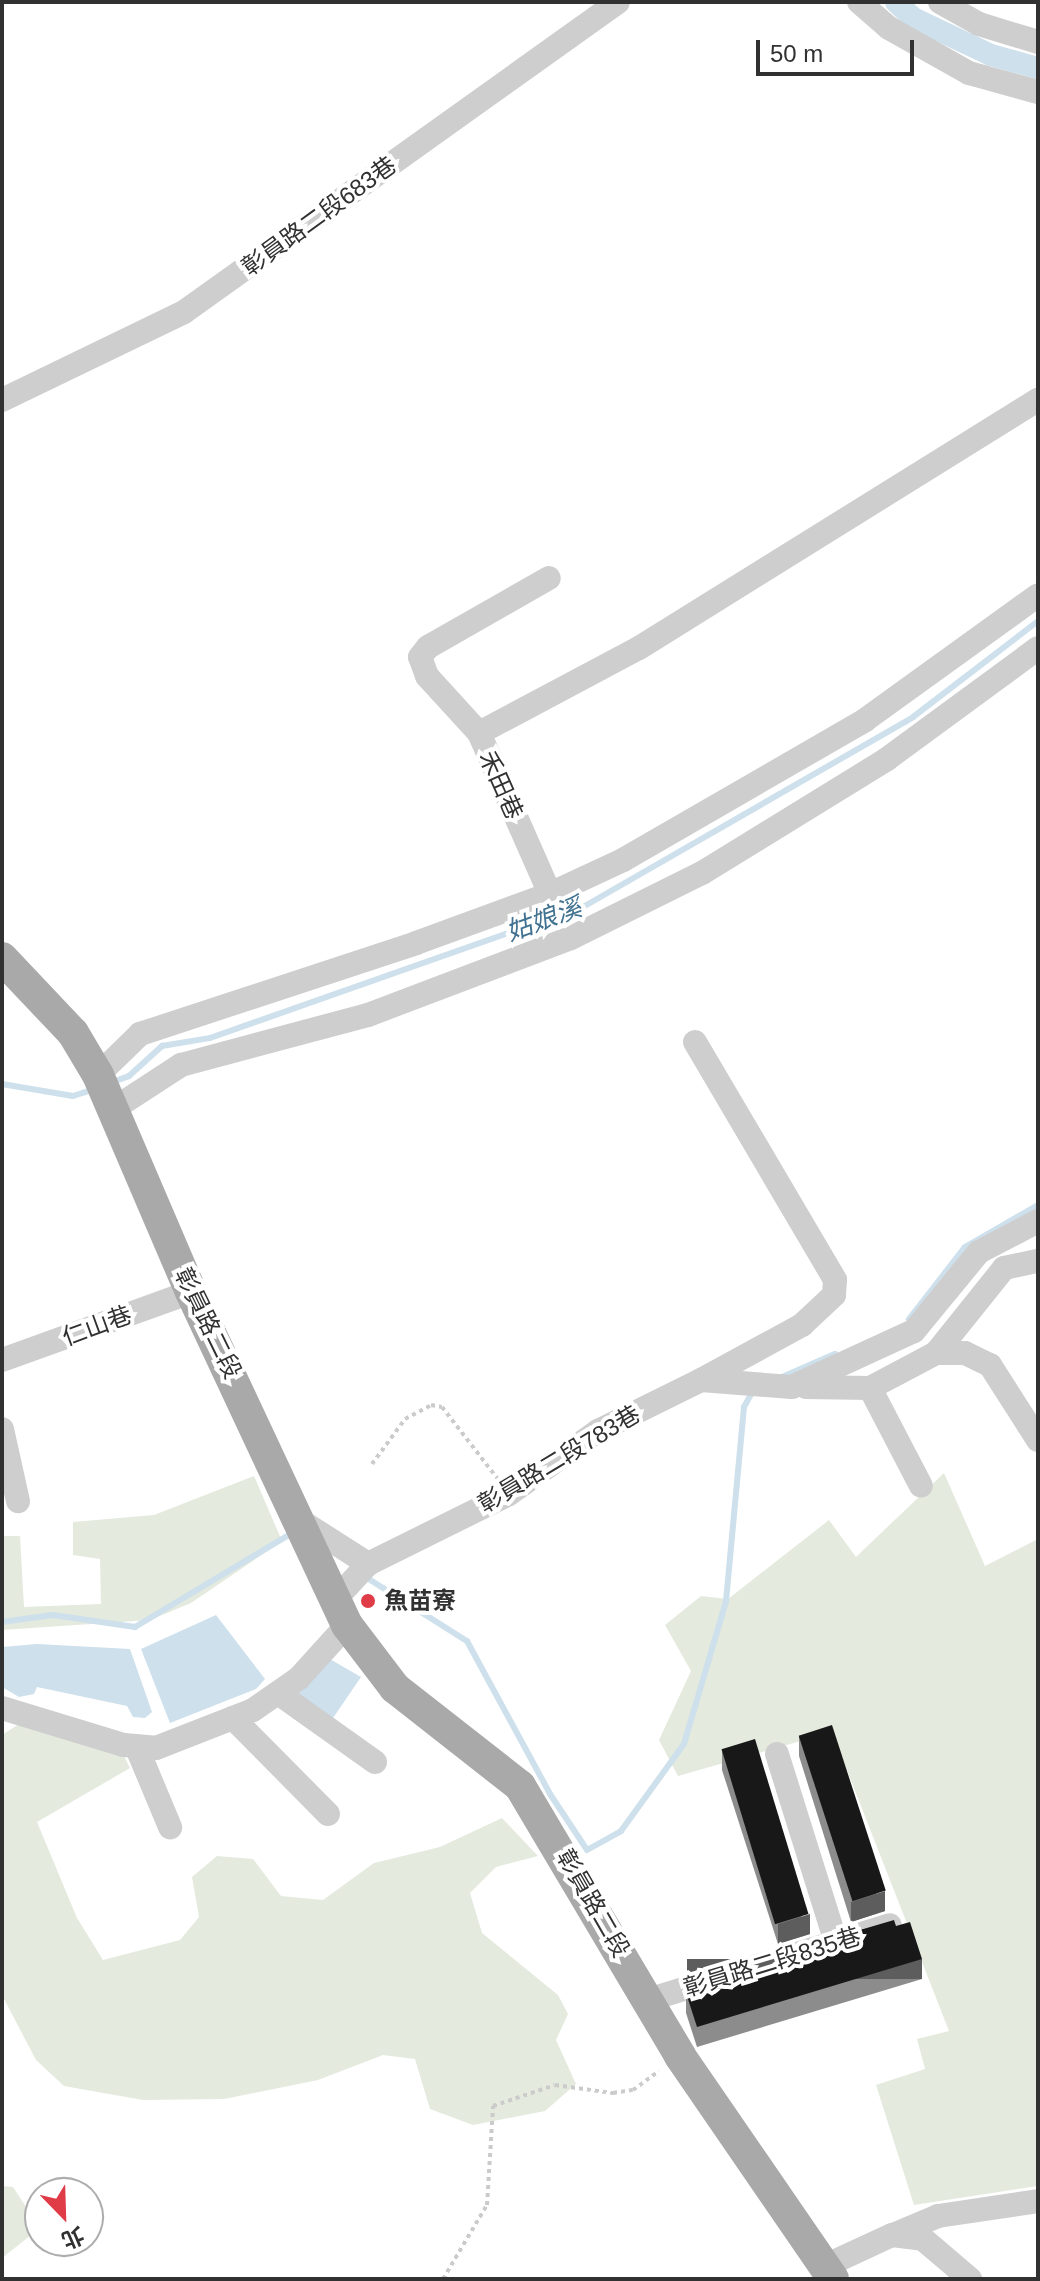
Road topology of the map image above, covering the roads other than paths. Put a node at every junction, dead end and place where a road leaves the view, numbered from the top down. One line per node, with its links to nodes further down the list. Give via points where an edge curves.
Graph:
1 (618, 2): 6 (street, 彰員路二段683巷, via 184,312)
2 (859, 2): 5 (street, via 889,28 969,73)
3 (940, 2): 4 (street, via 979,24)
4 (1038, 42)
5 (1038, 92)
6 (2, 400)
7 (1038, 400): 12 (street, 禾田巷, via 639,648)
8 (549, 578): 12 (street, via 428,647 420,657 427,676)
9 (1038, 595): 11 (street)
10 (1038, 648): 13 (street)
11 (865, 720): 13 (street); 14 (street, via 623,860)
12 (479, 733): 14 (street, 禾田巷)
13 (887, 759): 18 (street, via 702,873 571,938 368,1015 181,1065)
14 (550, 894): 17 (street, via 140,1034)
15 (2, 959): 17 (main road, via 73,1033)
16 (695, 1042): 24 (street, 彰員路二段783巷, via 835,1280 834,1295 802,1325)
17 (98, 1075): 18 (main road, 彰員路二段)
18 (115, 1108): 21 (main road, 彰員路二段)
19 (1038, 1221): 25 (street, via 979,1252 914,1331)
20 (1038, 1261): 22 (street, via 1004,1268)
21 (191, 1292): 23 (street, 仁山巷); 31 (main road, 彰員路二段)
22 (936, 1353): 26 (street); 28 (street, via 965,1353 990,1365)
23 (2, 1360)
24 (701, 1380): 25 (street); 32 (street, 彰員路二段783巷, via 598,1431 509,1494)
25 (792, 1387): 26 (street)
26 (870, 1388): 29 (street)
27 (2, 1429): 30 (street)
28 (1038, 1440)
29 (921, 1486)
30 (18, 1501)
31 (308, 1539): 32 (street); 33 (main road, 彰員路二段)
32 (368, 1564): 33 (street, 彰員路二段783巷)
33 (340, 1614): 34 (street, 彰員路二段783巷); 44 (main road, 彰員路二段, via 395,1688 520,1786)
34 (278, 1693): 36 (street, 彰員路二段783巷); 39 (street)
35 (2, 1708): 37 (street)
36 (233, 1718): 37 (street, 彰員路二段783巷, via 156,1748); 40 (street)
37 (137, 1748): 41 (street)
38 (777, 1754): 43 (street)
39 (375, 1762)
40 (328, 1814)
41 (170, 1827)
42 (895, 1924): 43 (street, 彰員路二段835巷)
43 (836, 1942): 44 (street, 彰員路二段835巷)
44 (648, 2000): 47 (main road, 彰員路二段, via 680,2056)
45 (1038, 2201): 46 (street, via 938,2216)
46 (892, 2235): 47 (street); 48 (street, via 923,2239)
47 (829, 2272)
48 (970, 2279)

